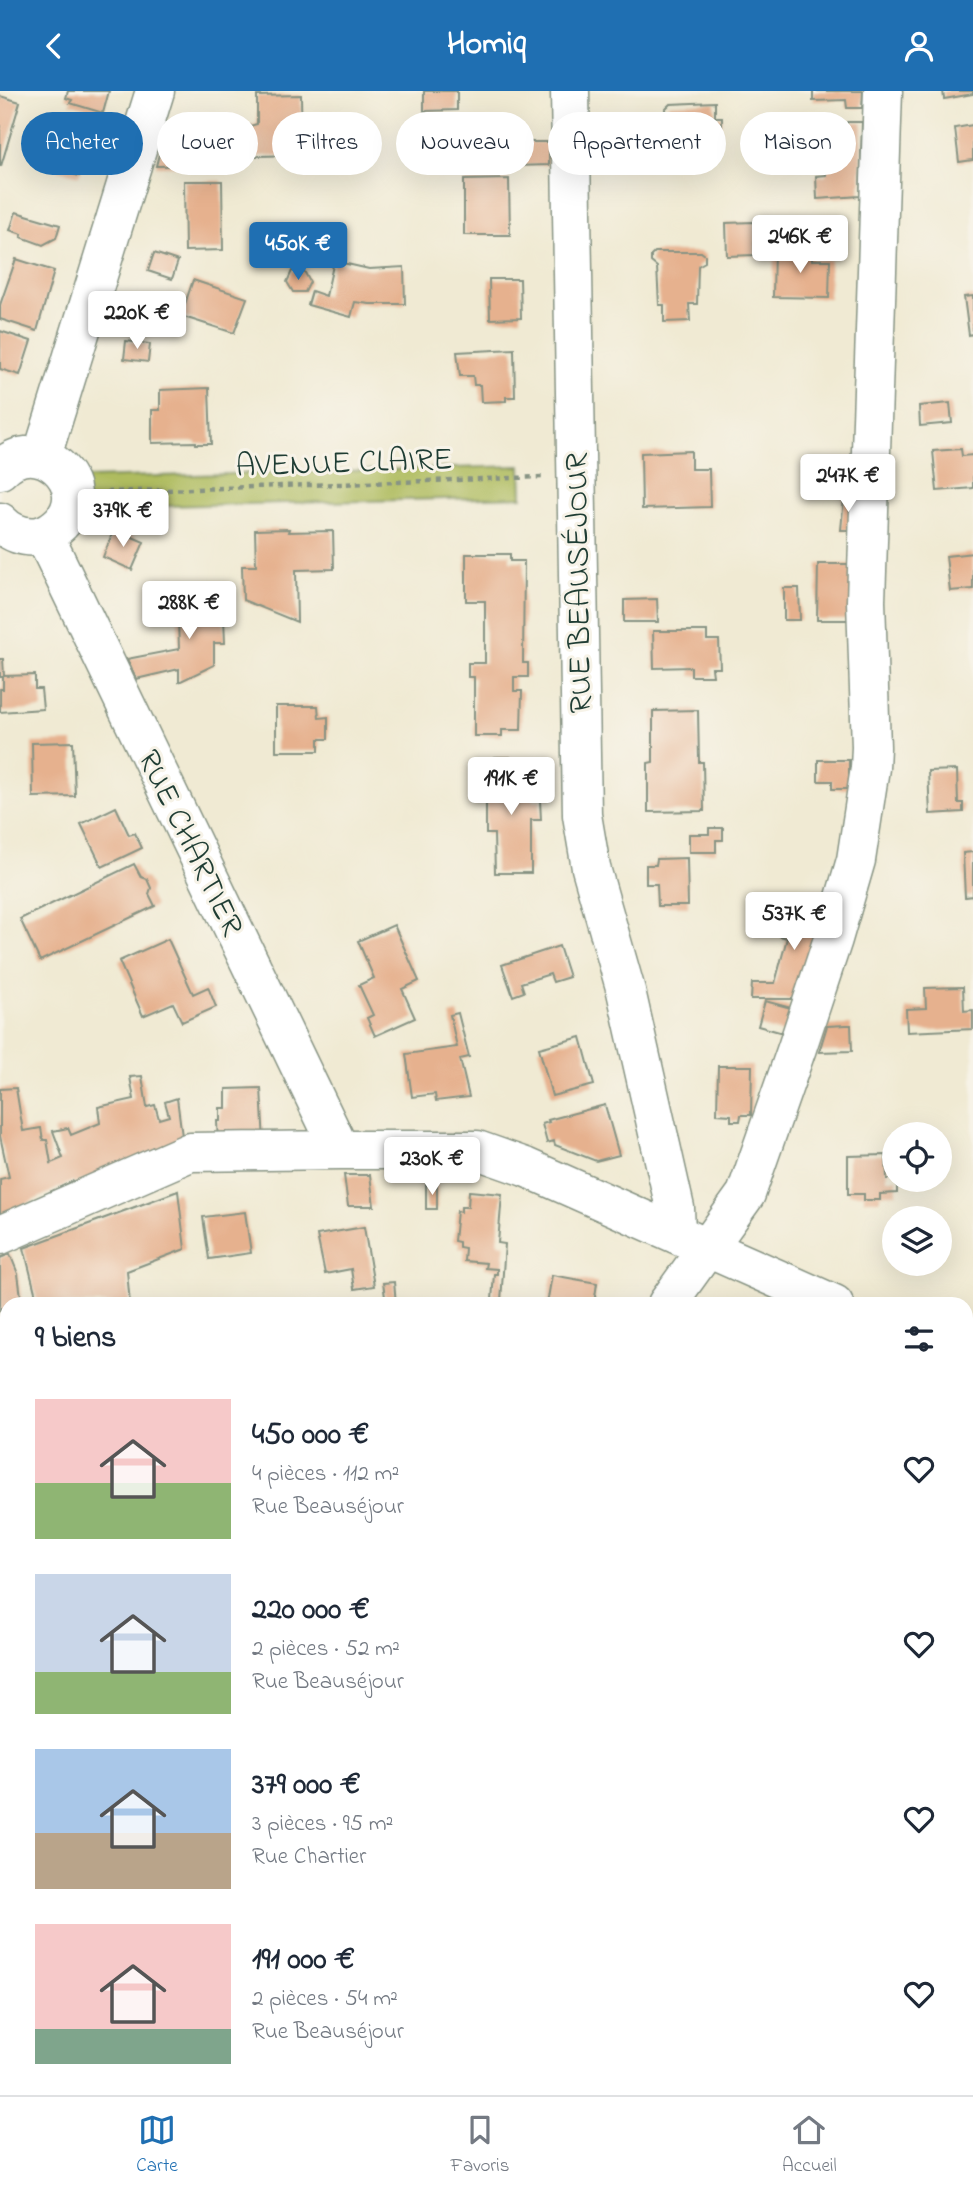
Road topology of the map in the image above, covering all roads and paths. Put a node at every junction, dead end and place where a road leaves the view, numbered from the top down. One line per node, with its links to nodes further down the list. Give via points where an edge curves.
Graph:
1 (155, 91): 4 (street)
2 (570, 91): 6 (street, RUE BEAUSÉJOUR)
3 (883, 91): 12 (street, via 866,601 870,768 856,860 746,1194)
4 (42, 456): 5 (street, via 17,457); 7 (street, via 62,470)
5 (0, 470)
6 (575, 476): 7 (path, AVENUE CLAIRE); 12 (street, RUE BEAUSÉJOUR, via 582,815 675,1208)
7 (72, 493): 9 (street, via 65,519)
8 (0, 522): 9 (street, via 14,533)
9 (44, 535): 10 (street, RUE CHARTIER)
10 (340, 1150): 11 (street, via 190,1152); 12 (street, via 477,1150)
11 (0, 1235)
12 (693, 1240): 13 (street); 14 (street)
13 (670, 1297)
14 (819, 1297)

